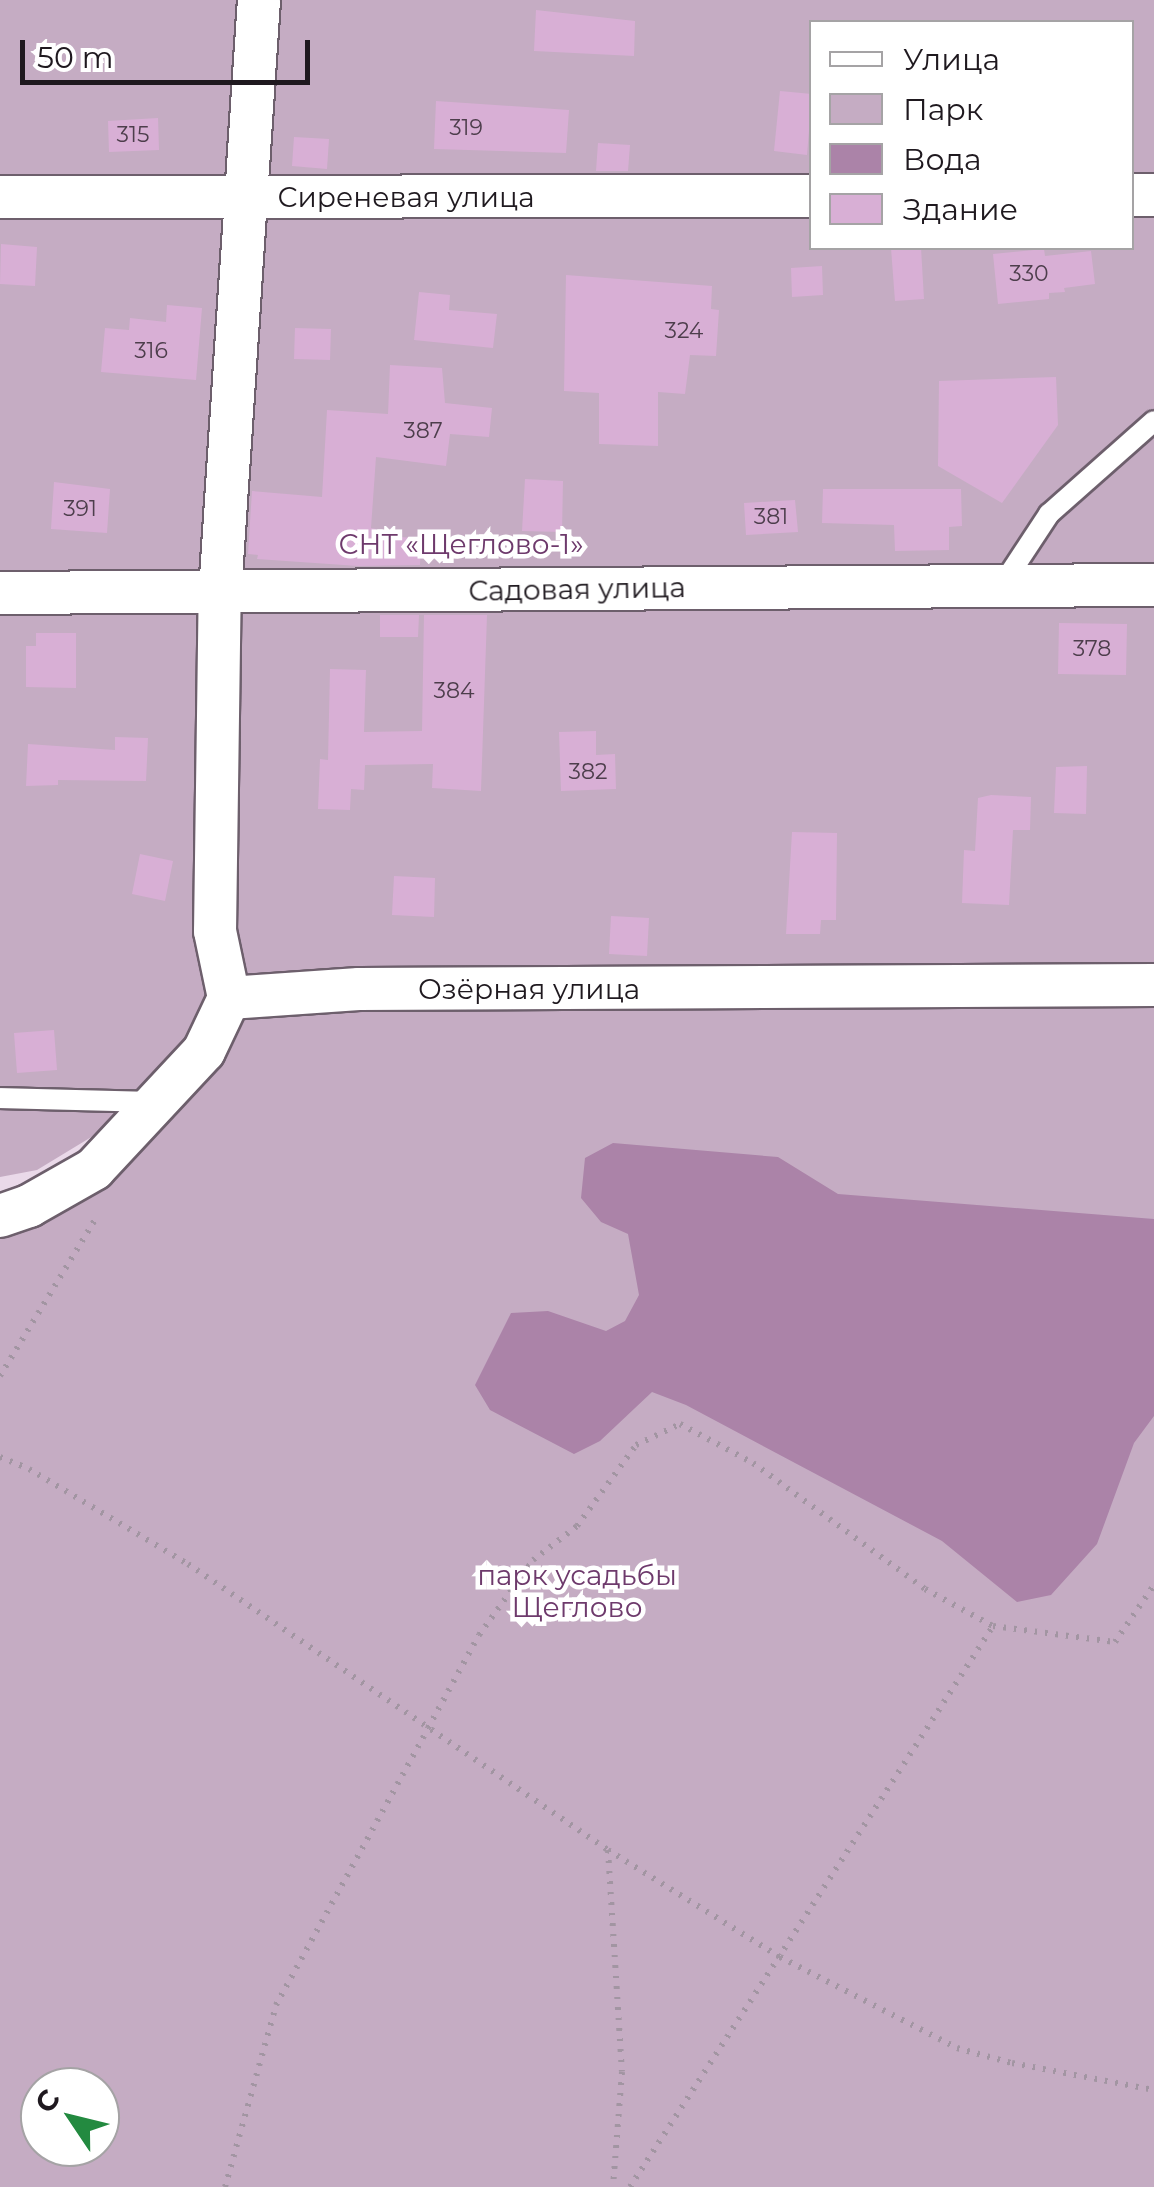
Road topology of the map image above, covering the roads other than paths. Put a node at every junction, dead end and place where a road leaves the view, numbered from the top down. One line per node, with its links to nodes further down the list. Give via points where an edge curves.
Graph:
1 (259, 0): 4 (street)
2 (809, 196): 4 (street, Сиреневая улица)
3 (0, 197): 4 (street, Сиреневая улица)
4 (246, 197): 9 (street)
5 (1154, 420): 6 (lane, via 1050,514)
6 (1003, 584): 7 (street, Садовая улица); 9 (street, Садовая улица)
7 (1154, 585)
8 (0, 592): 9 (street, Садовая улица)
9 (220, 593): 11 (street, via 215,931)
10 (1154, 985): 11 (street, Озёрная улица, via 359,990)
11 (229, 998): 13 (street, via 204,1051)
12 (0, 1098): 13 (lane)
13 (156, 1102): 14 (street, via 94,1169)
14 (0, 1216)

